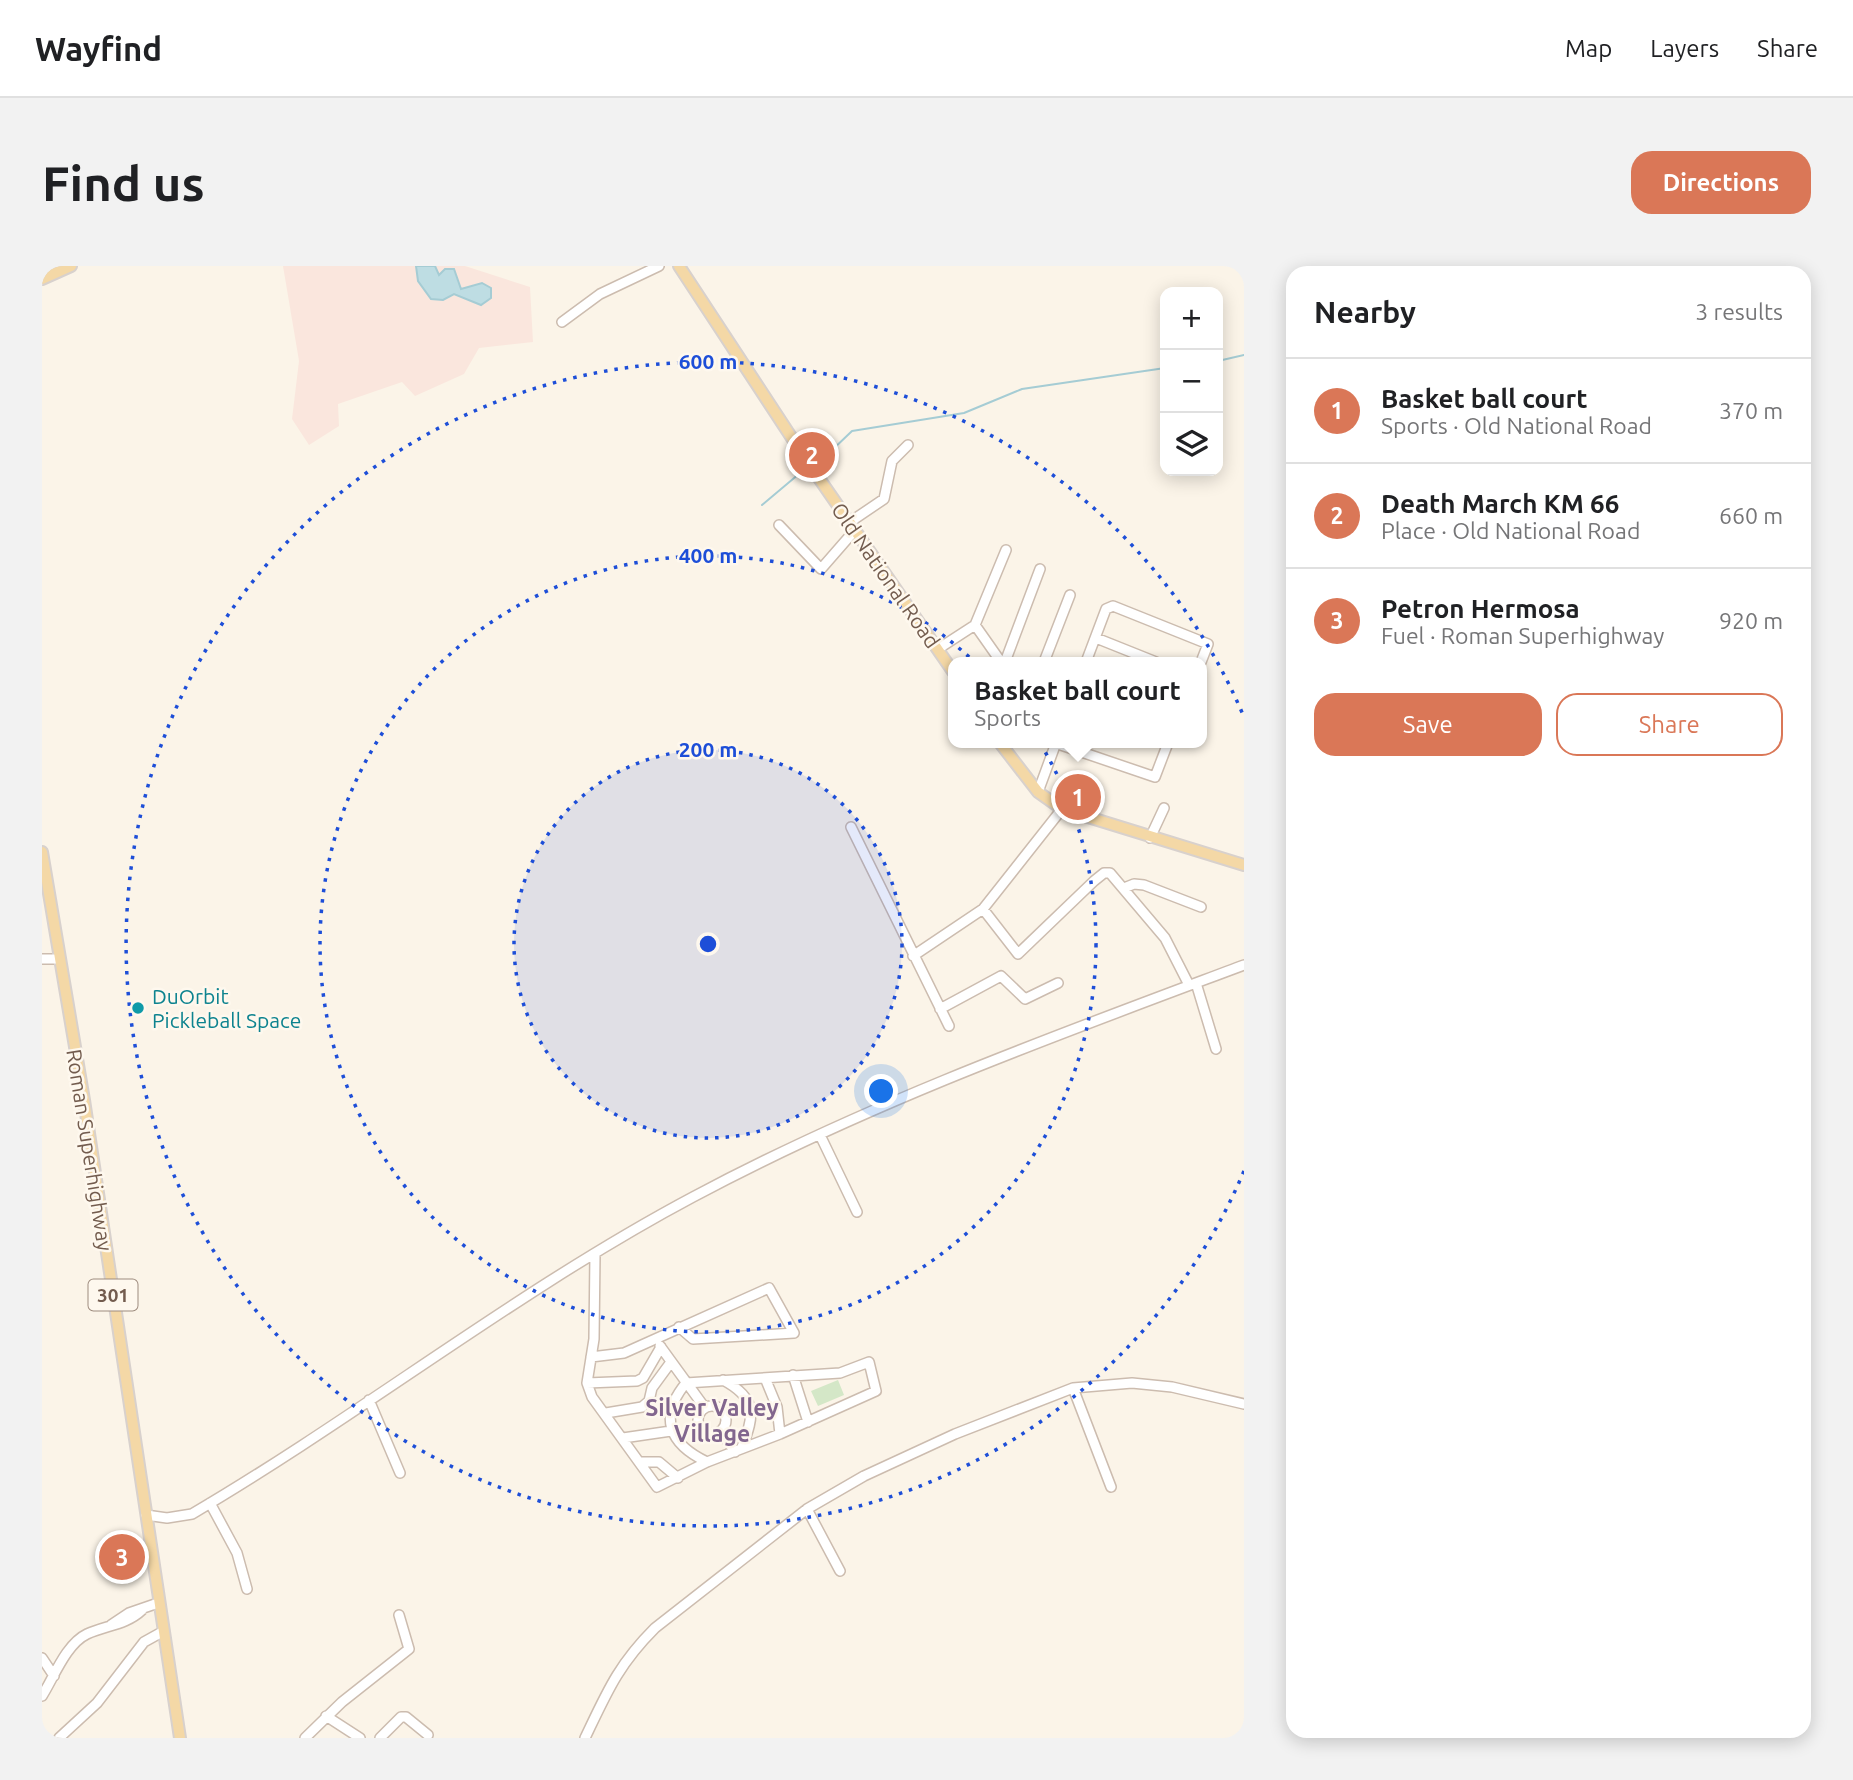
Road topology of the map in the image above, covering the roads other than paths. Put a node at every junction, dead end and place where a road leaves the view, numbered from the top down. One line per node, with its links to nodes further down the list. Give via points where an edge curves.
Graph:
1 (71, 266): 4 (main road)
2 (659, 266): 5 (street, via 600,294)
3 (679, 266): 8 (main road, Old National Road)
4 (42, 279)
5 (562, 322)
6 (908, 445): 8 (street, via 888,470 884,499)
7 (779, 525): 8 (street, via 821,569)
8 (853, 526): 14 (main road, Old National Road)
9 (1006, 550): 12 (street)
10 (1040, 569): 16 (street)
11 (1070, 595): 17 (street)
12 (975, 625): 14 (street); 15 (street)
13 (1096, 638): 18 (street); 19 (street); 20 (street, via 1109,608 1118,606 1208,644)
14 (937, 649): 21 (main road, Old National Road)
15 (999, 657)
16 (1005, 657)
17 (1046, 657)
18 (1088, 657)
19 (1144, 657)
20 (1203, 657)
21 (948, 665)
22 (1004, 748): 26 (main road)
23 (1053, 748): 26 (street)
24 (1070, 748): 25 (street, via 1155,777)
25 (1165, 748)
26 (1038, 792): 28 (main road)
27 (1164, 808): 30 (street)
28 (1062, 809): 30 (main road); 35 (street)
29 (851, 827): 36 (street)
30 (1150, 838): 32 (main road)
31 (42, 852): 38 (main road, Roman Superhighway / 301)
32 (1244, 865)
33 (1124, 888): 34 (street, via 1144,885); 35 (street, via 1110,873 1104,873 1018,954); 41 (street, via 1165,938)
34 (1201, 907)
35 (983, 909): 36 (street)
36 (913, 956): 42 (street)
37 (42, 959): 38 (street)
38 (59, 959): 76 (main road, Roman Superhighway / 301)
39 (1244, 965): 41 (street)
40 (1058, 983): 42 (street, via 1026,999 1001,976)
41 (1193, 984): 44 (street); 45 (street, via 920,1089)
42 (940, 1009): 43 (street)
43 (949, 1026)
44 (1216, 1049)
45 (820, 1135): 46 (street); 47 (street, via 691,1198)
46 (857, 1212)
47 (595, 1254): 51 (street); 59 (street)
48 (679, 1327): 48 (street, via 693,1339 794,1333 769,1289); 49 (street)
49 (655, 1338): 50 (street); 51 (street, via 624,1353)
50 (661, 1347): 52 (street); 56 (street, via 637,1381)
51 (591, 1357): 56 (street)
52 (671, 1362): 57 (street); 62 (street, via 642,1407)
53 (793, 1376): 54 (street); 63 (street); 63 (street, via 840,1373 867,1361 876,1391)
54 (765, 1378): 55 (street); 66 (street, via 777,1407)
55 (722, 1380): 57 (street); 68 (street, via 735,1387 752,1416)
56 (587, 1383): 62 (street)
57 (686, 1383): 61 (street); 64 (street, via 671,1407)
58 (1073, 1388): 60 (street, via 1132,1383); 73 (street); 75 (street, via 955,1434 864,1476)
59 (369, 1400): 71 (street); 74 (street)
60 (1244, 1404)
61 (705, 1408): 65 (street, via 722,1410 726,1418); 65 (street, via 699,1414 701,1427 708,1433)
62 (606, 1413): 67 (street)
63 (808, 1422): 66 (street)
64 (671, 1431): 67 (street); 70 (street, via 684,1447)
65 (721, 1431): 68 (street)
66 (780, 1434): 68 (street)
67 (623, 1438): 69 (street)
68 (738, 1450): 70 (street)
69 (640, 1462): 72 (street, via 659,1462); 72 (street, via 657,1487)
70 (707, 1462): 72 (street)
71 (400, 1473)
72 (678, 1478)
73 (1111, 1487)
74 (210, 1503): 76 (street, via 177,1518); 78 (street, via 237,1553)
75 (807, 1509): 77 (street); 92 (street, via 723,1572 634,1649 611,1680)
76 (146, 1515): 79 (main road, Roman Superhighway / 301)
77 (840, 1571)
78 (247, 1589)
79 (158, 1603): 81 (main road, Roman Superhighway / 301); 83 (street, via 128,1620 85,1635)
80 (399, 1615): 85 (street, via 409,1650)
81 (162, 1632): 87 (street, via 144,1642 97,1703); 88 (main road, Roman Superhighway / 301)
82 (42, 1658): 83 (street)
83 (54, 1676): 84 (street)
84 (42, 1696)
85 (326, 1716): 89 (street); 90 (street)
86 (428, 1735): 91 (street, via 401,1717)
87 (59, 1738)
88 (180, 1738)
89 (305, 1738)
90 (360, 1738)
91 (380, 1738)
92 (585, 1738)

